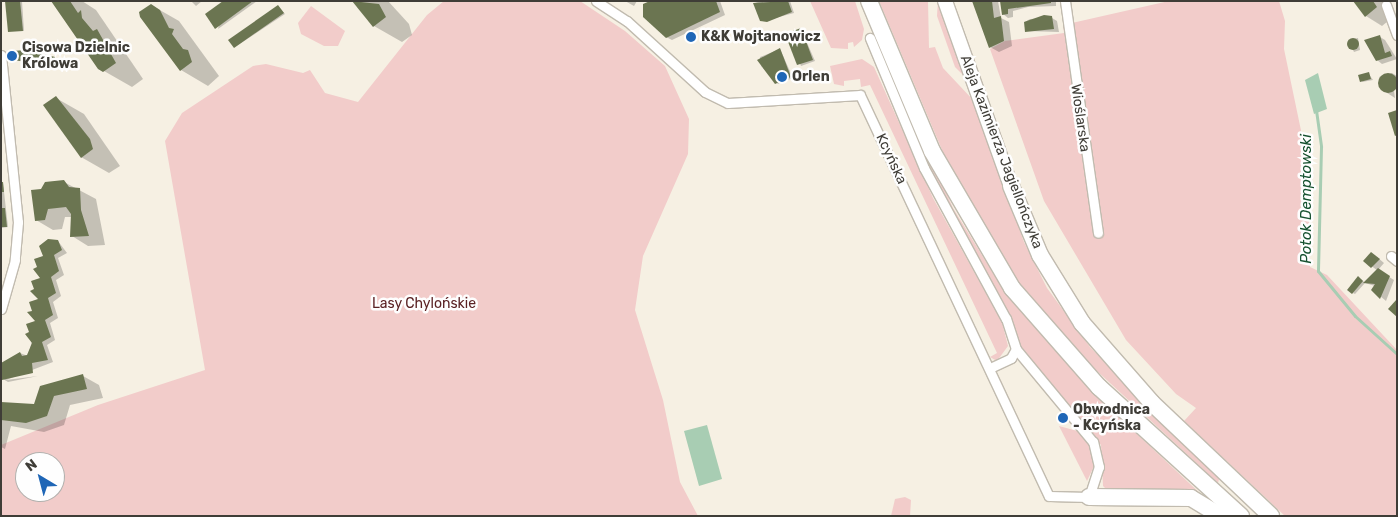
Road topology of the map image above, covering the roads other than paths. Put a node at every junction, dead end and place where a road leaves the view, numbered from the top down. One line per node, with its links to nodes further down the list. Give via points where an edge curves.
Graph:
1 (596, 1): 14 (street, Kcyńska, via 627,21 705,92 728,103 860,96)
2 (860, 1): 8 (highway)
3 (869, 1): 17 (highway, via 932,152 1012,288 1104,392)
4 (945, 1): 10 (main road, Aleja Kazimierza Jagiellończyka)
5 (1066, 1): 11 (street, Wioślarska)
6 (1386, 5): 7 (street)
7 (1397, 35)
8 (870, 38): 13 (street, via 924,168 1006,319)
9 (1, 55): 12 (street, via 18,222 15,260)
10 (1011, 186): 18 (highway, Aleja Kazimierza Jagiellończyka, via 1040,256 1082,323 1152,403)
11 (1098, 233)
12 (1, 309)
13 (1016, 349): 14 (street, via 1012,358); 15 (street, via 1093,442 1099,467)
14 (990, 368): 15 (street, Kcyńska, via 1049,496)
15 (1089, 497): 16 (highway, via 1191,498)
16 (1220, 516)
17 (1241, 516)
18 (1271, 516)

